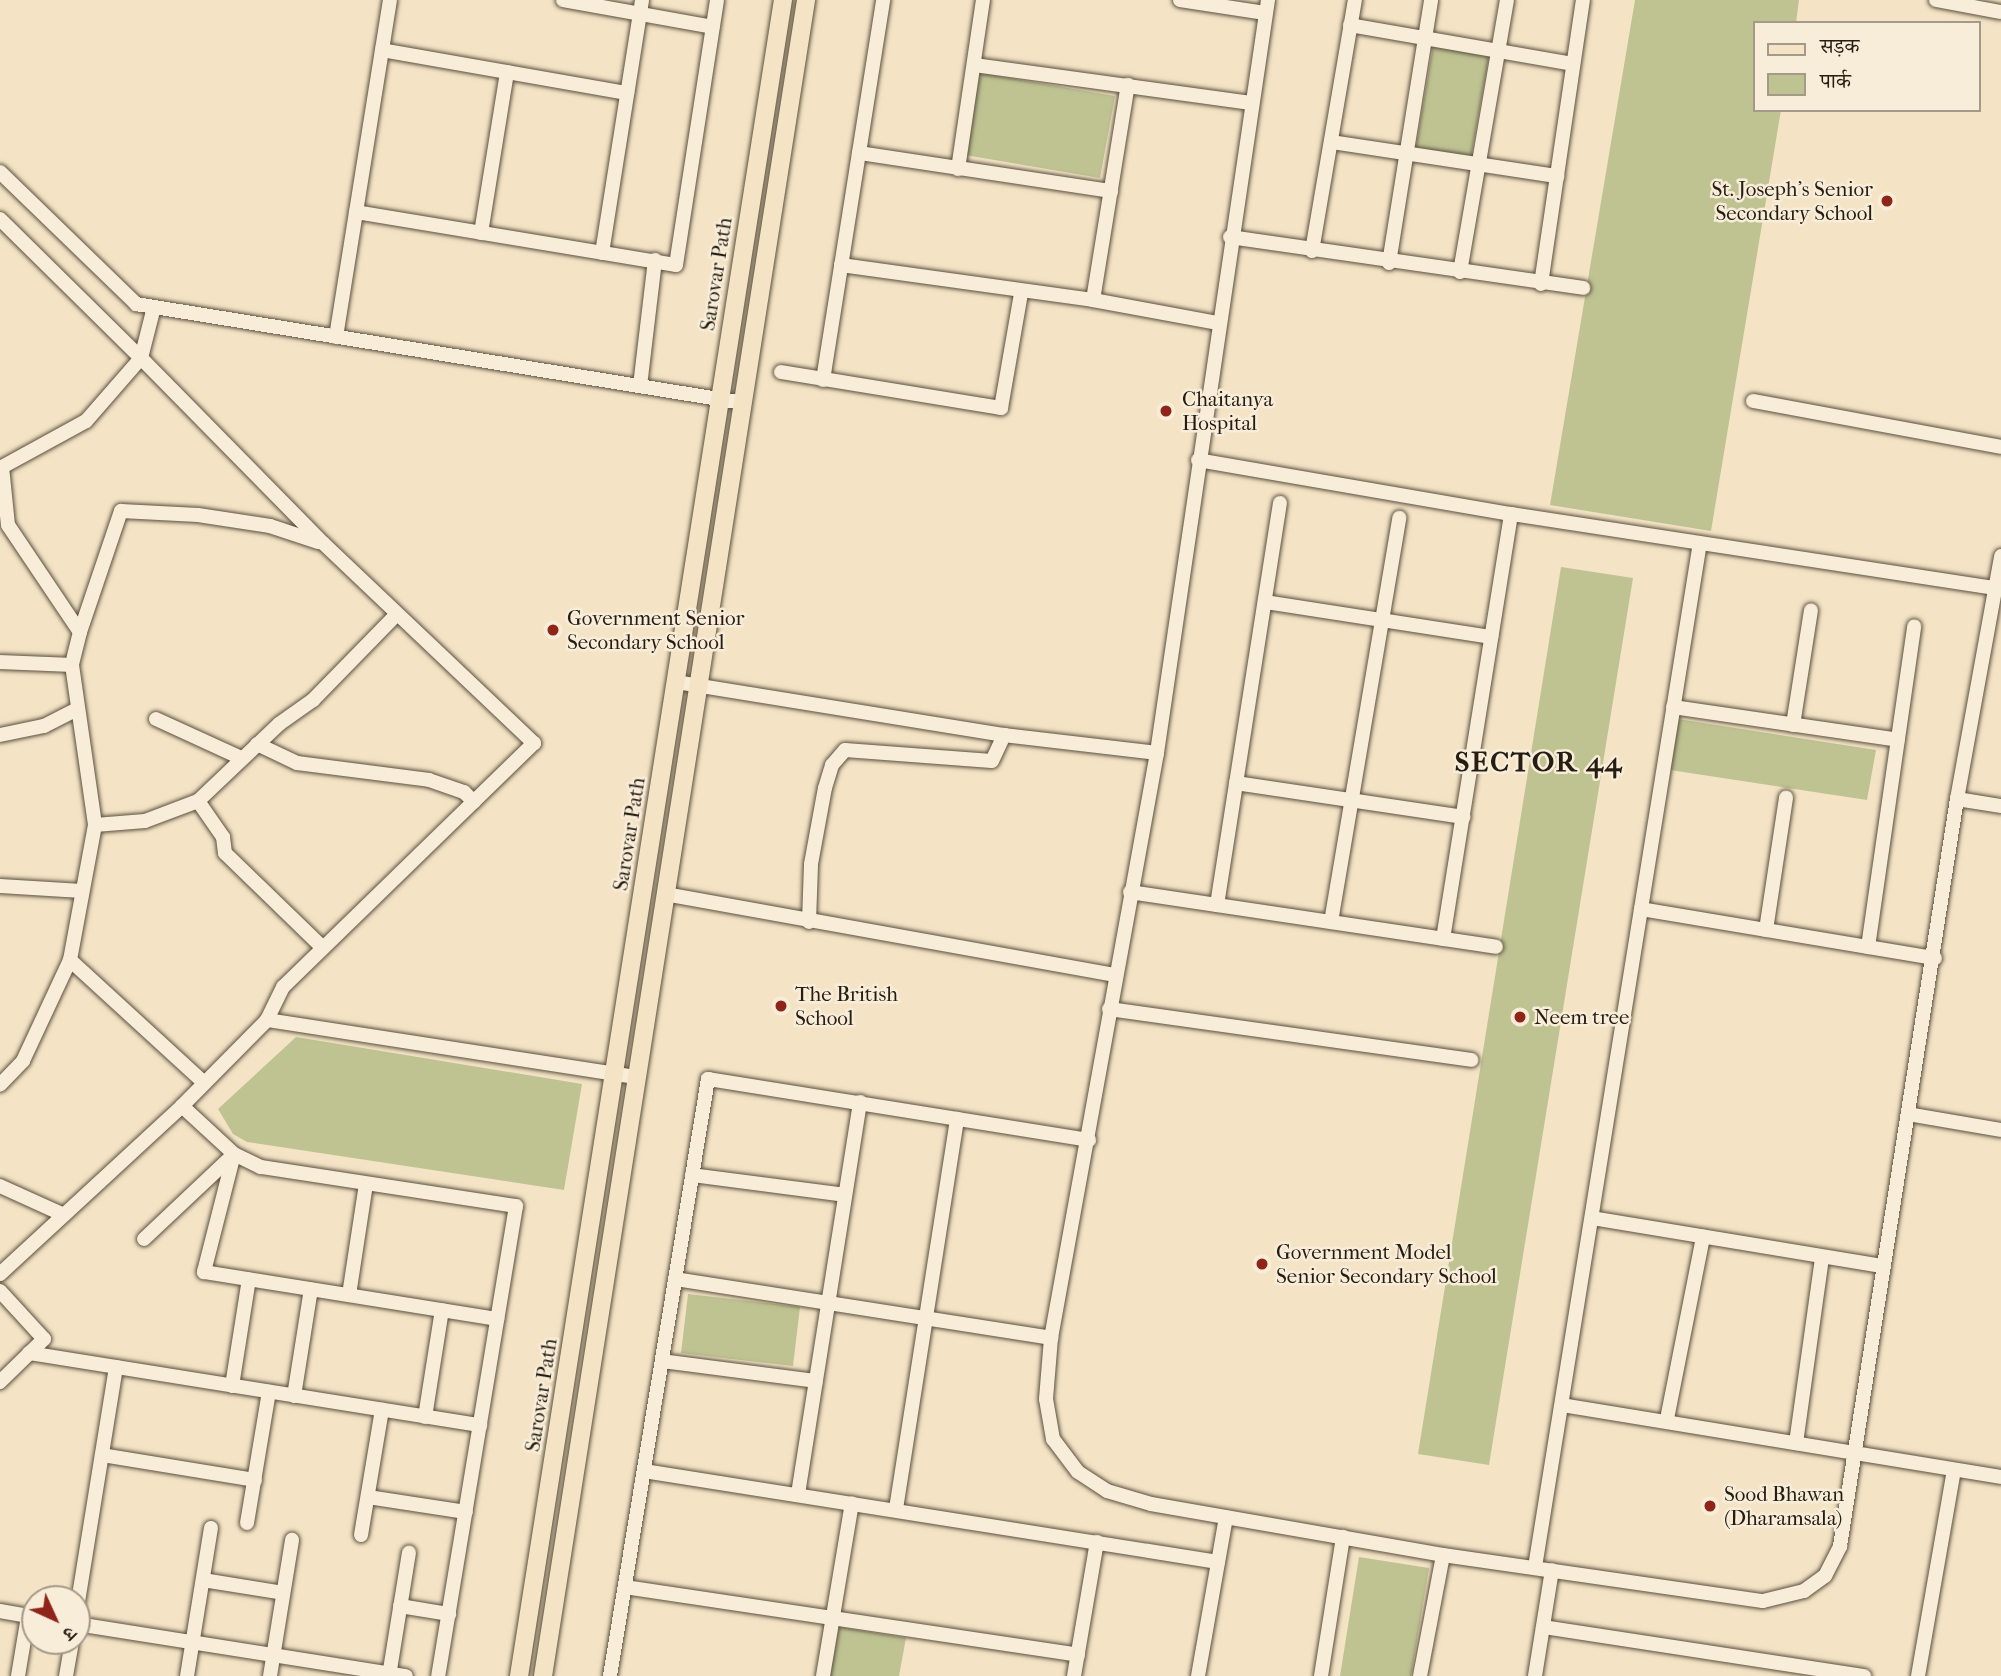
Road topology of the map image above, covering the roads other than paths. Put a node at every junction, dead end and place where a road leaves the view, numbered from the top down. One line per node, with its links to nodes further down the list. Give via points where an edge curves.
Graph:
1 (390, 0): 20 (street)
2 (563, 0): 15 (street)
3 (717, 0): 18 (street)
4 (783, 0): 57 (main road, Sarovar Path)
5 (806, 0): 59 (main road)
6 (883, 0): 29 (street)
7 (983, 0): 23 (street)
8 (1355, 0): 17 (street)
9 (1431, 0): 19 (street)
10 (1507, 0): 21 (street)
11 (1583, 0): 22 (street)
12 (1936, 0): 16 (street)
13 (1187, 1): 14 (street)
14 (1266, 6): 27 (street)
15 (641, 7): 18 (street); 26 (street)
16 (2001, 12)
17 (1350, 25): 19 (street); 28 (street)
18 (713, 27): 42 (street, via 676,265)
19 (1425, 39): 21 (street); 30 (street)
20 (382, 50): 24 (street); 36 (street)
21 (1498, 52): 22 (street); 31 (street)
22 (1573, 64): 34 (street)
23 (974, 65): 25 (street); 32 (street)
24 (507, 72): 26 (street); 38 (street)
25 (1128, 85): 27 (street); 35 (street)
26 (627, 93): 41 (street)
27 (1251, 103): 39 (street)
28 (1331, 142): 30 (street); 40 (street)
29 (859, 153): 32 (street); 44 (street)
30 (1406, 154): 31 (street); 43 (street)
31 (1479, 165): 34 (street); 45 (street)
32 (958, 169): 35 (street)
33 (0, 172): 50 (street, via 136,304)
34 (1557, 176): 46 (street)
35 (1111, 191): 49 (street)
36 (356, 212): 38 (street); 52 (street)
37 (0, 219): 53 (street)
38 (481, 233): 41 (street)
39 (1230, 237): 40 (street); 51 (street)
40 (1312, 251): 43 (street)
41 (602, 253): 42 (street)
42 (654, 260): 56 (street)
43 (1389, 262): 45 (street)
44 (841, 265): 48 (street); 55 (street)
45 (1460, 272): 46 (street)
46 (1541, 284): 47 (street)
47 (1583, 288)
48 (1021, 293): 49 (street); 55 (street, via 1000,408)
49 (1093, 300): 51 (street)
50 (154, 307): 52 (street); 53 (street)
51 (1217, 323): 61 (street)
52 (336, 337): 56 (street)
53 (141, 358): 65 (street, via 86,421 2,467); 67 (street)
54 (781, 372): 55 (street)
55 (823, 380)
56 (640, 386): 57 (street)
57 (720, 399): 59 (street); 79 (main road, Sarovar Path)
58 (1753, 401): 60 (street)
59 (743, 403): 80 (main road)
60 (2001, 447)
61 (1198, 460): 63 (street); 89 (street)
62 (1280, 503): 70 (street)
63 (1511, 514): 66 (street); 76 (street)
64 (1399, 518): 73 (street)
65 (4, 523): 75 (street)
66 (1700, 543): 69 (street); 81 (street)
67 (323, 544): 72 (street); 75 (street, via 270,526 198,515 121,511)
68 (2001, 556): 69 (street)
69 (1996, 588): 93 (street)
70 (1265, 601): 73 (street); 91 (street)
71 (1811, 610): 84 (street)
72 (397, 614): 88 (street, via 313,700); 96 (street, via 534,743)
73 (1382, 619): 76 (street); 94 (street)
74 (1914, 626): 87 (street)
75 (80, 632): 78 (street)
76 (1491, 636): 98 (street)
77 (0, 662): 78 (street)
78 (72, 665): 82 (street)
79 (676, 682): 80 (street); 119 (main road, Sarovar Path)
80 (698, 686): 86 (street); 103 (main road)
81 (1673, 707): 84 (street); 105 (street)
82 (78, 709): 85 (street, via 44,726); 99 (street)
83 (156, 719): 90 (street)
84 (1793, 725): 87 (street)
85 (0, 735)
86 (1004, 735): 89 (street); 106 (street, via 992,761 845,750 832,765 825,788 811,864)
87 (1898, 740): 111 (street)
88 (257, 744): 90 (street); 96 (street, via 297,763 429,780 464,792)
89 (1157, 752): 102 (street)
90 (241, 758): 95 (street)
91 (1236, 783): 94 (street); 104 (street)
92 (1786, 797): 108 (street)
93 (1957, 799): 97 (street); 113 (street)
94 (1351, 800): 98 (street); 107 (street)
95 (198, 801): 99 (street, via 145,821); 112 (street, via 223,836 225,853)
96 (474, 802): 112 (street)
97 (2001, 806)
98 (1463, 817): 109 (street)
99 (94, 824): 101 (street)
100 (0, 887): 101 (street)
101 (82, 891): 114 (street)
102 (1130, 892): 104 (street); 115 (street)
103 (666, 894): 106 (street); 120 (main road)
104 (1217, 905): 107 (street)
105 (1641, 909): 108 (street); 135 (street)
106 (809, 922): 115 (street)
107 (1331, 922): 109 (street)
108 (1766, 930): 111 (street)
109 (1443, 939): 110 (street)
110 (1496, 947)
111 (1868, 947): 113 (street)
112 (323, 948): 117 (street, via 282,987)
113 (1935, 958): 125 (street)
114 (70, 960): 121 (street); 122 (street, via 23,1061)
115 (1113, 975): 116 (street)
116 (1110, 1009): 118 (street); 128 (street)
117 (267, 1020): 119 (street); 121 (street)
118 (1471, 1060)
119 (614, 1073): 120 (street); 211 (main road, Sarovar Path)
120 (637, 1077): 212 (main road)
121 (204, 1083): 124 (street)
122 (0, 1085)
123 (860, 1102): 126 (street); 130 (street, via 708,1079); 133 (street)
124 (182, 1106): 129 (street); 134 (street)
125 (1908, 1114): 127 (street); 139 (street)
126 (957, 1119): 128 (street); 148 (street)
127 (2001, 1130)
128 (1089, 1140): 150 (street)
129 (234, 1154): 131 (street, via 261,1167); 137 (street); 141 (street, via 203,1268)
130 (692, 1175): 133 (street); 142 (street)
131 (366, 1184): 145 (street); 149 (street, via 516,1206)
132 (0, 1186): 134 (street)
133 (845, 1195): 146 (street)
134 (64, 1215): 140 (street)
135 (1592, 1218): 136 (street); 159 (street)
136 (1703, 1237): 138 (street); 162 (street)
137 (144, 1239)
138 (1822, 1258): 139 (street); 164 (street)
139 (1881, 1266): 165 (street)
140 (0, 1274)
141 (249, 1279): 143 (street); 156 (street)
142 (675, 1279): 146 (street); 152 (street)
143 (311, 1289): 145 (street); 158 (street)
144 (0, 1291): 151 (street, via 44,1339)
145 (349, 1295): 147 (street)
146 (829, 1301): 148 (street); 154 (street)
147 (442, 1310): 149 (street); 161 (street)
148 (926, 1317): 150 (street); 174 (street)
149 (497, 1319): 163 (street)
150 (1051, 1338): 176 (street, via 1046,1399 1053,1439 1078,1472 1107,1491)
151 (29, 1353): 153 (street); 155 (street)
152 (662, 1361): 154 (street); 168 (street)
153 (117, 1367): 156 (street); 166 (street)
154 (816, 1381): 171 (street)
155 (0, 1382)
156 (232, 1386): 157 (street)
157 (269, 1392): 158 (street); 170 (street)
158 (294, 1396): 160 (street)
159 (1562, 1405): 162 (street); 186 (street)
160 (382, 1410): 161 (street); 172 (street)
161 (425, 1417): 163 (street)
162 (1667, 1419): 164 (street)
163 (480, 1425): 175 (street)
164 (1796, 1443): 165 (street)
165 (1853, 1452): 167 (street); 187 (street, via 1840,1546 1825,1576 1804,1591 1763,1601)
166 (102, 1455): 170 (street); 189 (street)
167 (1954, 1470): 169 (street); 221 (street)
168 (644, 1472): 171 (street); 190 (street)
169 (2001, 1477)
170 (254, 1480): 177 (street)
171 (798, 1493): 173 (street)
172 (368, 1497): 175 (street); 179 (street)
173 (852, 1503): 174 (street); 196 (street)
174 (896, 1509): 182 (street)
175 (466, 1512): 195 (street)
176 (1226, 1517): 180 (street); 185 (street)
177 (247, 1522)
178 (211, 1528): 188 (street)
179 (361, 1535)
180 (1343, 1537): 184 (street); 217 (street)
181 (292, 1540): 191 (street)
182 (1097, 1542): 185 (street); 203 (street)
183 (409, 1553): 192 (street)
184 (1443, 1555): 186 (street); 218 (street)
185 (1218, 1562): 216 (street)
186 (1535, 1567): 187 (street)
187 (1552, 1570): 198 (street)
188 (202, 1580): 191 (street); 199 (street)
189 (81, 1585)
190 (625, 1587): 196 (street); 213 (street)
191 (283, 1593): 202 (street)
192 (400, 1606): 195 (street); 204 (street)
193 (0, 1611): 194 (street)
194 (21, 1614)
195 (449, 1614): 210 (street)
196 (833, 1617): 203 (street); 214 (street)
197 (91, 1625): 199 (street)
198 (1543, 1627): 219 (street); 220 (street)
199 (192, 1642): 202 (street); 207 (street)
200 (23, 1655): 205 (street)
201 (70, 1655): 206 (street)
202 (273, 1655): 204 (street); 208 (street)
203 (1078, 1655): 215 (street)
204 (389, 1675): 209 (street)
205 (18, 1676)
206 (66, 1676)
207 (187, 1676)
208 (270, 1676)
209 (406, 1676)
210 (439, 1676)
211 (519, 1676)
212 (543, 1676)
213 (610, 1676)
214 (823, 1676)
215 (1074, 1676)
216 (1198, 1676)
217 (1321, 1676)
218 (1420, 1676)
219 (1535, 1676)
220 (1864, 1676)
221 (1918, 1676)

